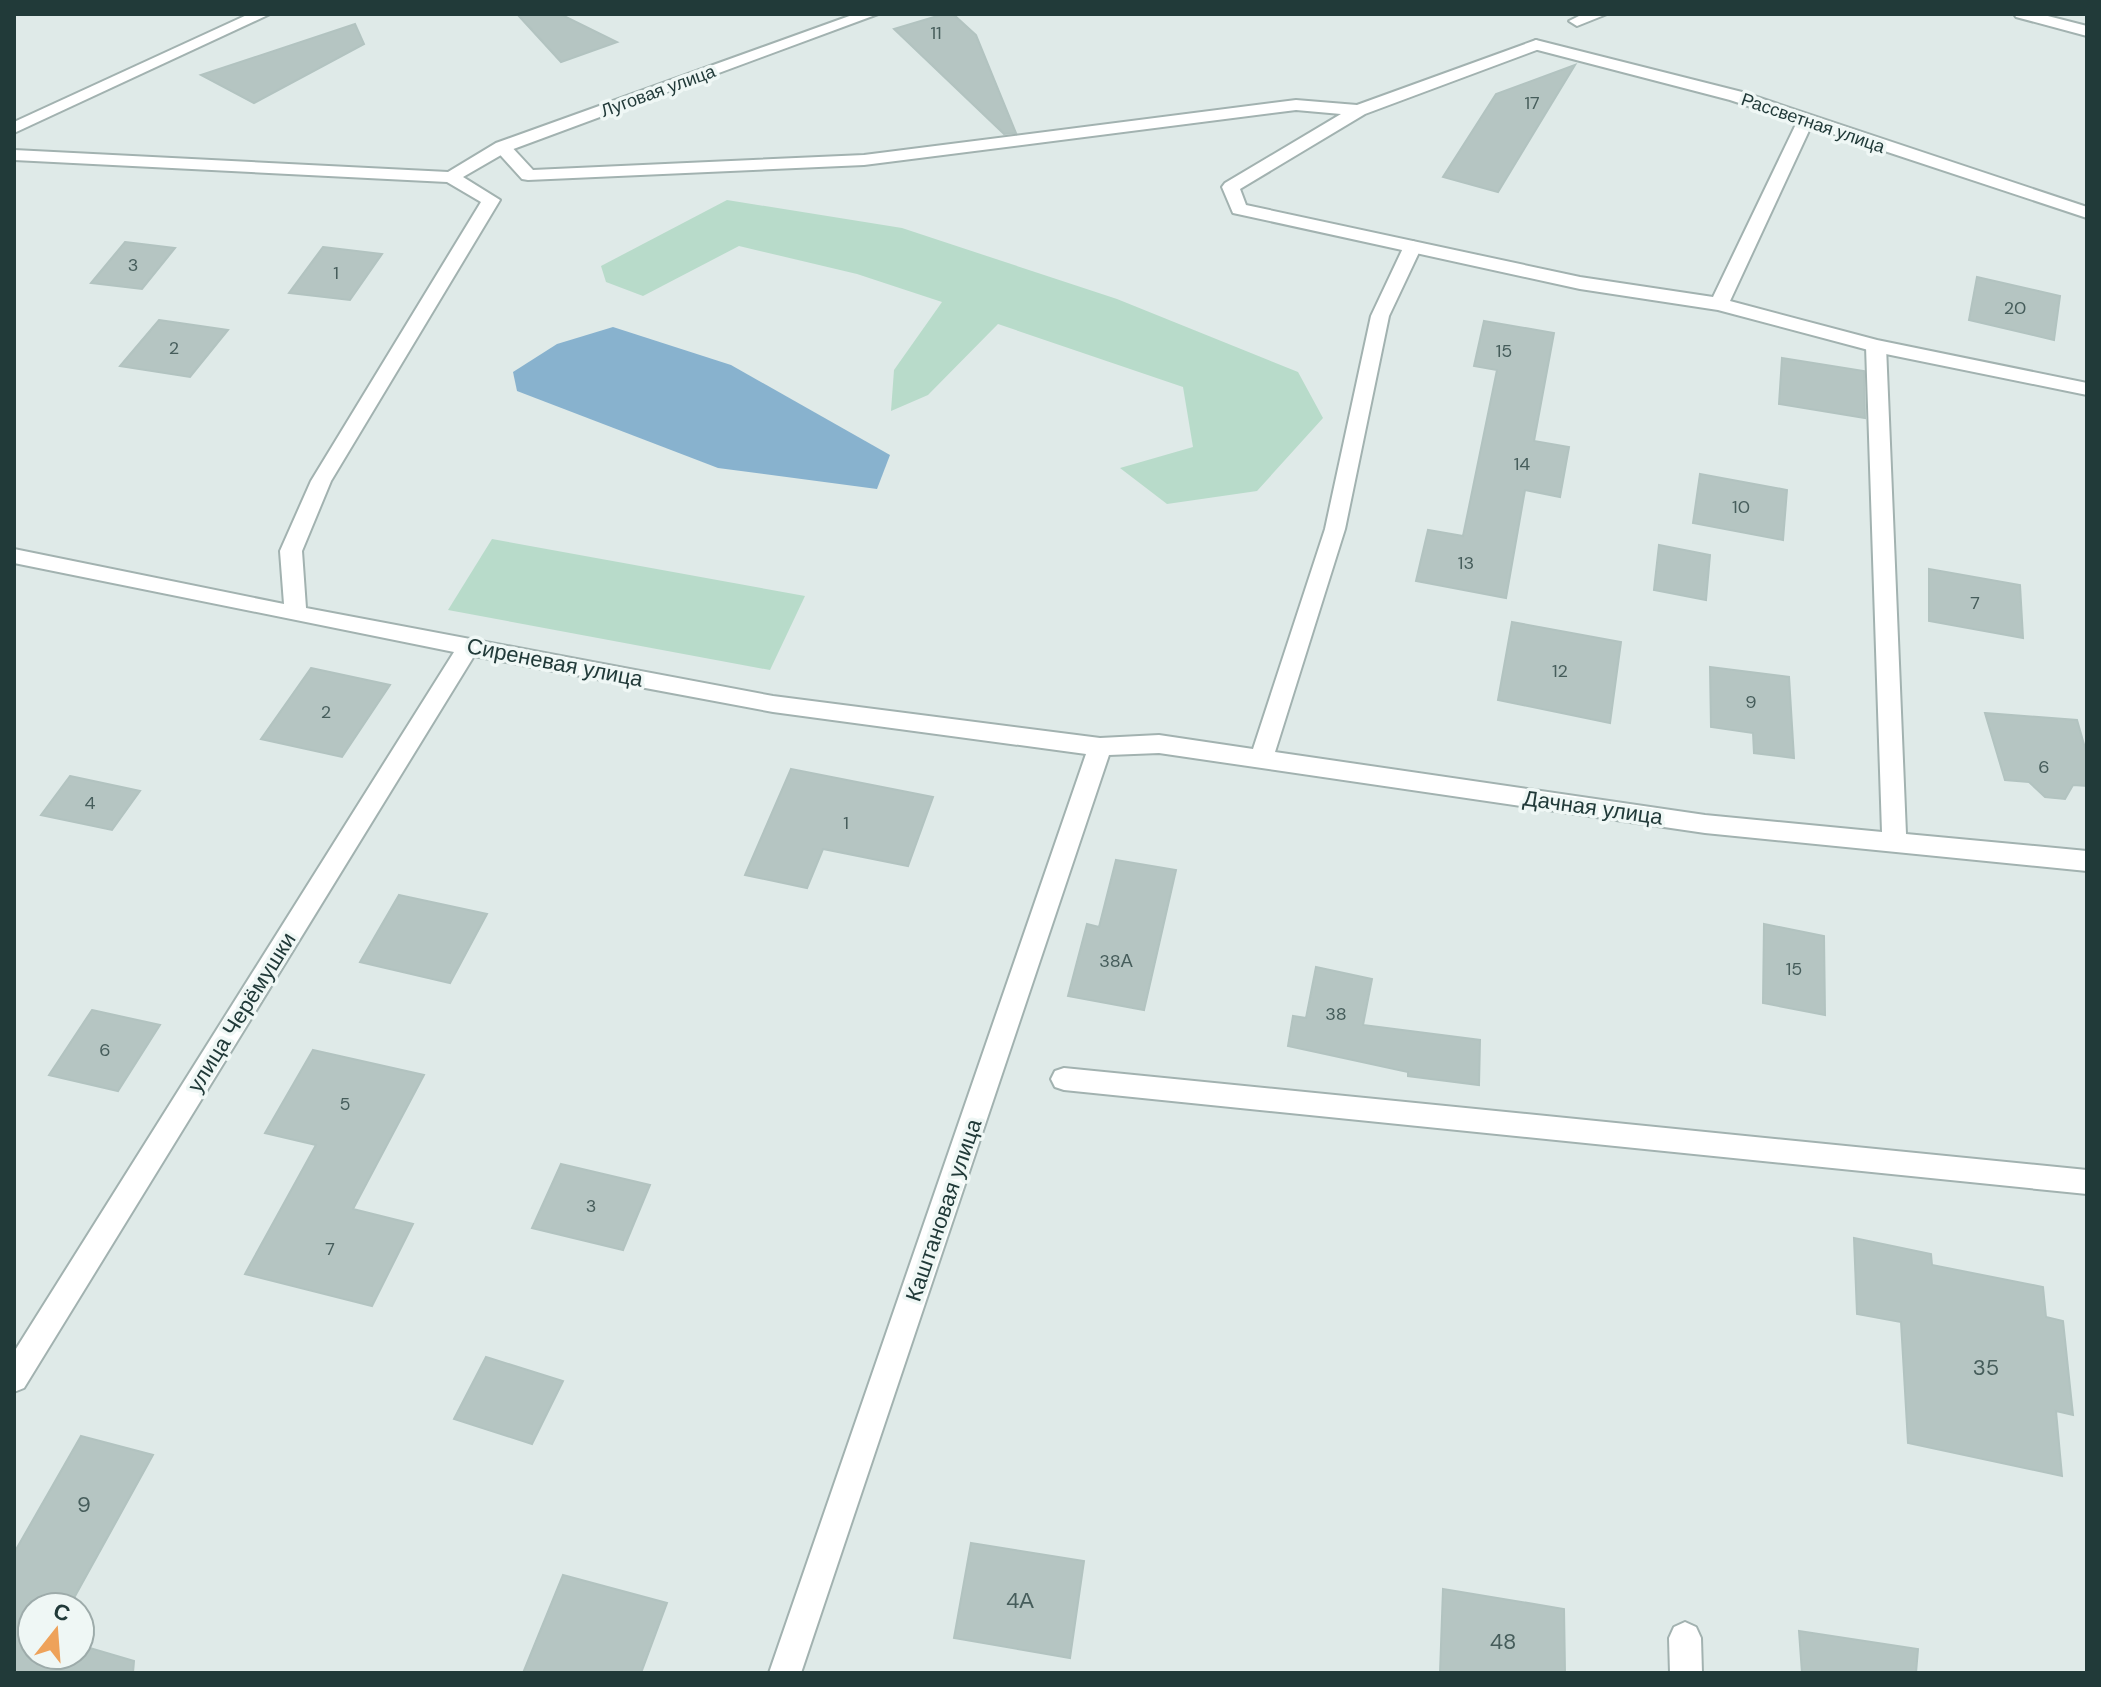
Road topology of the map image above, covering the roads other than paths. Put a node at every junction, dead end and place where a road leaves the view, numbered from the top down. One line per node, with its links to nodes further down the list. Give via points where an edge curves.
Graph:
1 (262, 14): 5 (street)
2 (870, 14): 11 (street, Луговая улица)
3 (1599, 14): 6 (street)
4 (2022, 14): 7 (street)
5 (234, 20): 10 (street)
6 (1577, 21)
7 (2087, 31)
8 (1359, 110): 9 (street, Рассветная улица, via 1536,45 1736,96); 11 (street, via 1296,105 864,160 528,175); 15 (street, via 1231,187 1239,209)
9 (1805, 122): 14 (street, Рассветная улица); 16 (street)
10 (14, 128)
11 (502, 147): 13 (street, Луговая улица)
12 (14, 155): 13 (street)
13 (451, 177): 20 (street, via 491,200 321,481 291,551)
14 (2087, 213)
15 (1413, 246): 16 (street, via 1580,283); 23 (street, via 1380,316 1335,529)
16 (1719, 304): 17 (street)
17 (1876, 346): 18 (street); 24 (street)
18 (2087, 389)
19 (14, 556): 20 (street, Сиреневая улица)
20 (296, 614): 21 (street, Сиреневая улица)
21 (469, 646): 22 (street, Сиреневая улица, via 773,704); 28 (street, улица Черёмушки)
22 (1100, 747): 23 (street, Дачная улица, via 1159,744); 30 (street, Каштановая улица)
23 (1262, 758): 24 (street, Дачная улица, via 1705,824)
24 (1894, 843): 25 (street, Дачная улица)
25 (2087, 861)
26 (1064, 1079): 27 (street)
27 (2087, 1182)
28 (14, 1378)
29 (1685, 1638): 31 (street)
30 (785, 1673)
31 (1686, 1673)

